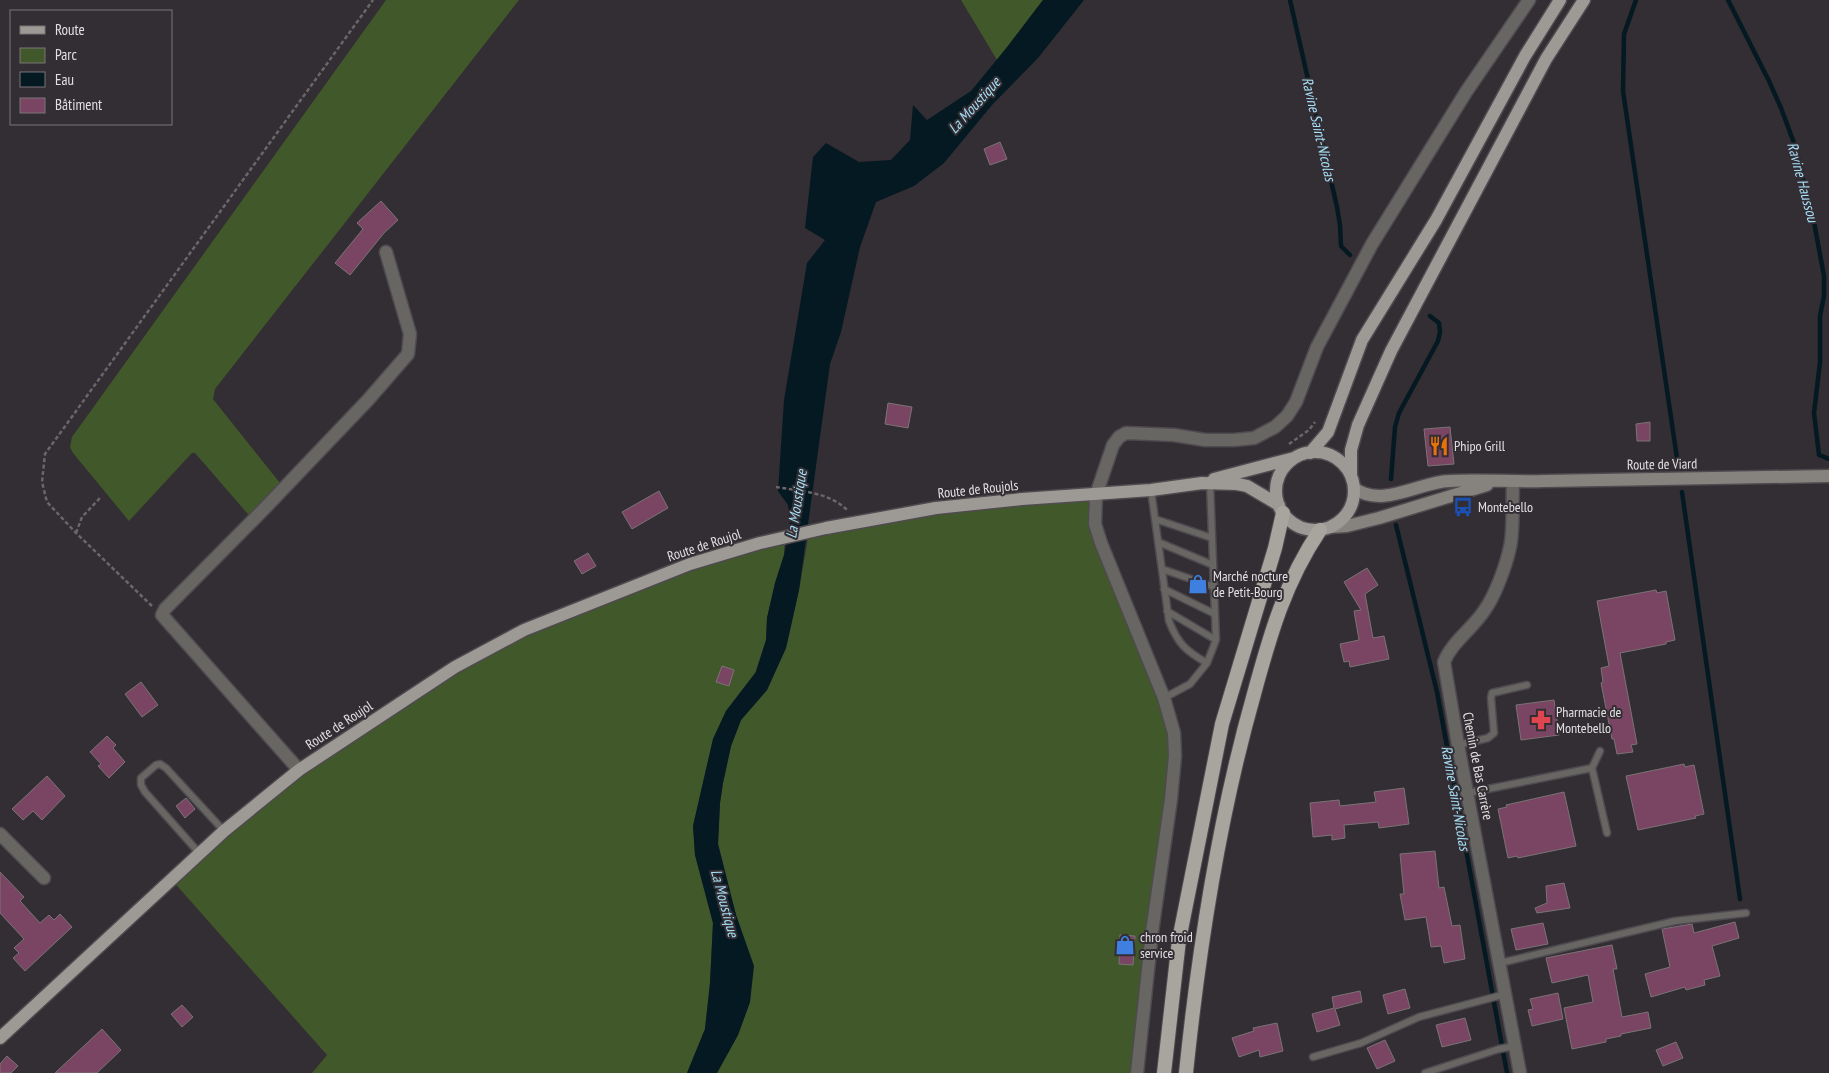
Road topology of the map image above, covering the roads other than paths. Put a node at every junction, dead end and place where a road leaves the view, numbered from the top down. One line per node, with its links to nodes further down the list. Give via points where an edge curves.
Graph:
1 (1529, 0): 13 (street, via 1466,92 1372,244 1317,348 1296,402 1287,416 1254,438 1205,440 1126,433 1114,445)
2 (1560, 0): 5 (main road, via 1524,56 1436,220 1362,340 1328,432)
3 (1584, 0): 8 (main road, via 1546,59 1391,351 1358,425 1351,450)
4 (386, 252): 33 (street, via 410,334 408,354 162,615)
5 (1310, 452): 6 (main road); 8 (main road, via 1330,455 1346,468)
6 (1294, 458): 11 (main road, Route de Roujols); 14 (main road, via 1278,479 1276,489)
7 (1829, 476): 10 (main road, Route de Viard)
8 (1353, 482): 9 (main road, Route de Viard, via 1362,494 1386,496 1447,481); 16 (main road, via 1349,512 1341,521)
9 (1496, 482): 10 (main road, Route de Viard); 16 (main road, Route de Viard, via 1379,518)
10 (1513, 482): 30 (street, Chemin de Bas Carrère, via 1510,546 1497,585 1488,606 1454,645 1444,662)
11 (1206, 483): 12 (main road, Route de Roujols); 14 (main road, Route de Roujols, via 1247,486); 17 (lane)
12 (1151, 490): 13 (main road, Route de Roujols); 15 (lane)
13 (1096, 495): 19 (main road, Route de Roujols, via 936,508); 29 (street, via 1095,524 1100,543)
14 (1281, 509): 16 (main road, via 1295,524 1311,530); 47 (highway, via 1276,548 1222,724 1179,940)
15 (1155, 520): 17 (lane); 18 (lane)
16 (1325, 529): 48 (highway, via 1299,564 1282,600 1243,733 1203,937)
17 (1212, 538): 20 (lane)
18 (1158, 542): 20 (lane); 21 (lane)
19 (760, 543): 33 (main road, Route de Roujol, via 690,564 524,630 455,667)
20 (1213, 565): 22 (lane)
21 (1162, 569): 22 (lane); 23 (lane)
22 (1214, 588): 25 (lane)
23 (1164, 589): 24 (lane); 25 (lane)
24 (1167, 611): 26 (lane); 27 (lane, via 1174,634 1188,652)
25 (1215, 614): 26 (lane)
26 (1216, 640): 27 (lane)
27 (1207, 663): 29 (lane, via 1190,684)
28 (1527, 685): 30 (lane, via 1492,693 1494,732 1488,738)
29 (1164, 698): 46 (street, via 1174,733 1175,756)
30 (1458, 745): 34 (street, Chemin de Bas Carrère)
31 (1600, 750): 32 (lane)
32 (1592, 768): 34 (lane); 36 (lane)
33 (299, 770): 35 (main road, Route de Roujol)
34 (1468, 793): 41 (street, Chemin de Bas Carrère)
35 (224, 832): 38 (main road, Route de Roujol); 38 (lane, via 160,764 141,778 145,792)
36 (1606, 833)
37 (0, 834): 39 (street)
38 (200, 854): 43 (main road, Route de Roujol)
39 (44, 878)
40 (1746, 913): 41 (lane, via 1675,921)
41 (1500, 963): 42 (street, Chemin de Bas Carrère)
42 (1503, 995): 44 (street, Chemin de Bas Carrère); 45 (lane, via 1419,1018 1361,1044)
43 (0, 1038)
44 (1512, 1046): 49 (lane); 50 (street, Chemin de Bas Carrère)
45 (1313, 1056)
46 (1137, 1073)
47 (1164, 1073)
48 (1186, 1073)
49 (1425, 1073)
50 (1520, 1073)

